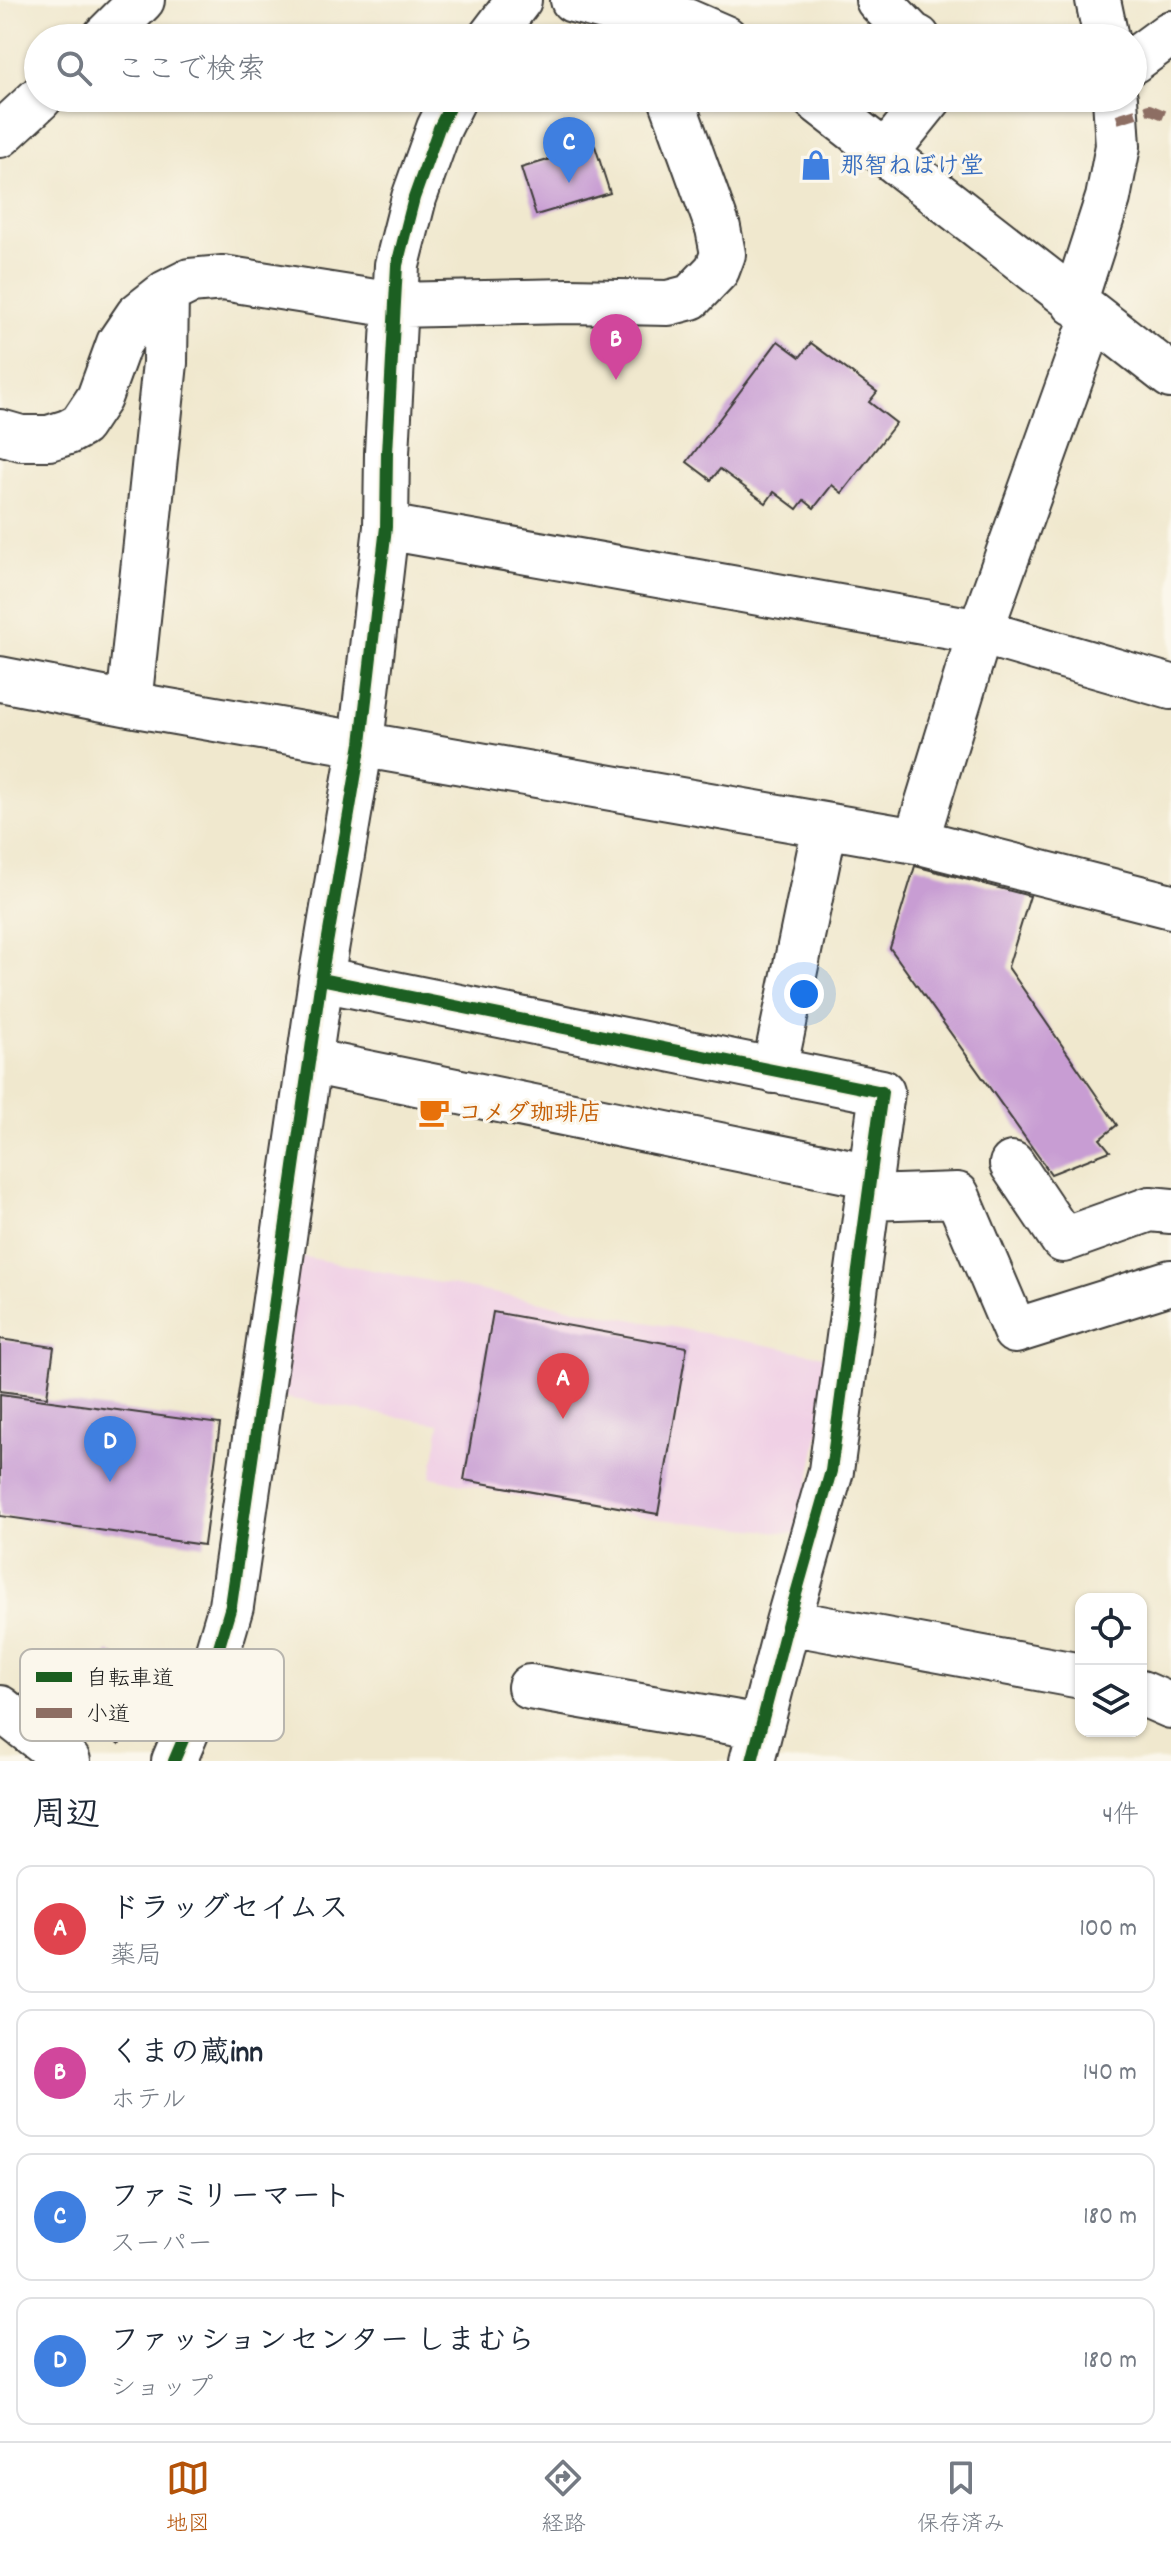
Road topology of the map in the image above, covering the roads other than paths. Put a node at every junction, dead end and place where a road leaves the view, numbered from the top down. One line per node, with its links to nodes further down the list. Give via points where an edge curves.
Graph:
1 (142, 0): 7 (street)
2 (519, 0): 8 (street)
3 (573, 0): 6 (street)
4 (878, 0): 10 (street)
5 (1098, 0): 11 (street)
6 (645, 19): 9 (street)
7 (118, 24)
8 (501, 24)
9 (693, 24)
10 (901, 24)
11 (1103, 24)
12 (1171, 33): 13 (street)
13 (1147, 51)
14 (25, 112): 20 (street)
15 (447, 112): 23 (street, via 414,198 397,265)
16 (676, 112): 23 (street, via 723,254 717,270 691,297 668,303)
17 (832, 112): 21 (street)
18 (919, 112): 21 (street)
19 (1116, 112): 24 (street, via 1118,146)
20 (0, 135)
21 (885, 154): 24 (street)
22 (166, 293): 23 (street, via 190,281 223,278); 26 (street, via 138,315 119,343 99,398 81,425 49,438); 31 (street, via 165,363)
23 (394, 305): 27 (street)
24 (1084, 310): 25 (street); 28 (street)
25 (1171, 376)
26 (0, 432)
27 (386, 527): 28 (street); 32 (street)
28 (980, 632): 30 (street); 34 (street)
29 (0, 679): 31 (street)
30 (1171, 687)
31 (129, 704): 32 (street)
32 (361, 743): 33 (street); 36 (street)
33 (825, 826): 34 (street); 38 (street)
34 (916, 841): 35 (street)
35 (1171, 906)
36 (321, 979): 37 (street); 38 (street)
37 (309, 1061): 40 (street); 44 (street, via 231,1606)
38 (774, 1071): 40 (street, via 882,1092)
39 (1012, 1164): 41 (street, via 1063,1240 1150,1209)
40 (870, 1187): 42 (street, via 957,1195 1015,1331); 43 (street, via 831,1471)
41 (1171, 1211)
42 (1171, 1282)
43 (788, 1622): 45 (street); 53 (street)
44 (218, 1649)
45 (1075, 1675)
46 (530, 1687): 53 (street)
47 (1147, 1696): 48 (street)
48 (1171, 1706)
49 (0, 1708): 50 (street)
50 (20, 1724)
51 (42, 1741): 54 (street)
52 (183, 1741): 55 (street)
53 (756, 1744)
54 (68, 1761)
55 (174, 1761)

